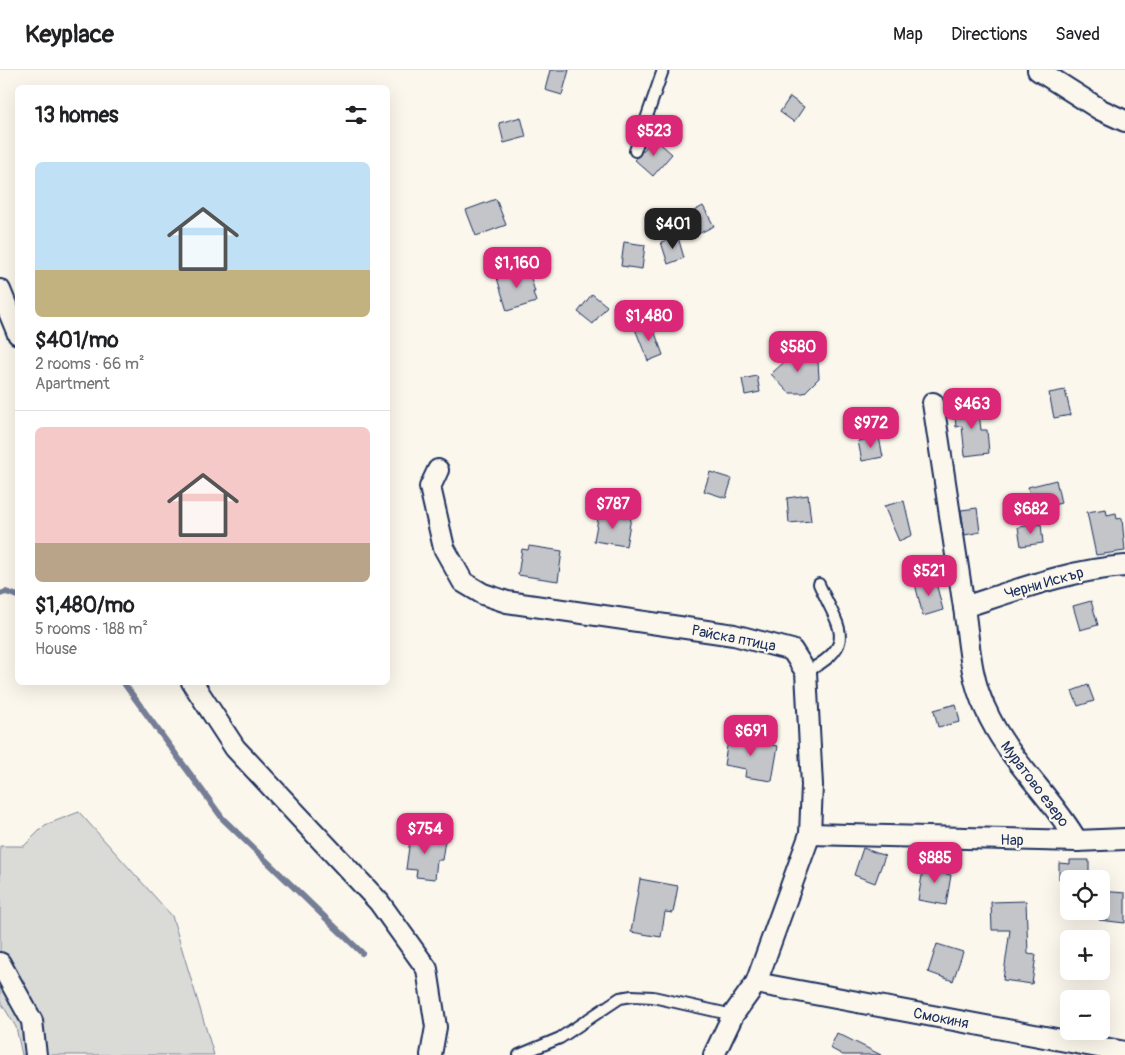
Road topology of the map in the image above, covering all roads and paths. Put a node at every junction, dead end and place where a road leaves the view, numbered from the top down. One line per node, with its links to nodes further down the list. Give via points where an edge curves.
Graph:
1 (663, 70): 4 (lane)
2 (1038, 70): 3 (street, via 1101,110)
3 (1125, 121)
4 (635, 151)
5 (0, 290): 6 (street)
6 (15, 327)
7 (933, 403): 11 (street, Муратово езеро)
8 (438, 470): 12 (street, Райска птица, via 430,487 444,548 463,582 483,594 507,602 734,635 792,650)
9 (1125, 566): 11 (street, Черни Искър, via 1054,578)
10 (819, 584): 12 (lane, via 840,631 840,643 824,663)
11 (964, 607): 16 (street, Муратово езеро, via 970,659 984,707 1016,762 1064,818)
12 (806, 672): 14 (street, Райска птица, via 812,765)
13 (194, 685): 22 (street, via 234,748 379,902 427,969 436,1027)
14 (810, 834): 16 (street, Нар); 18 (street, Райска птица)
15 (1125, 839): 16 (street, Нар)
16 (1077, 841)
17 (0, 963): 21 (street, via 32,1021)
18 (756, 983): 19 (street, Райска птица); 20 (street, Смокиня)
19 (733, 1015): 23 (lane, via 653,997 620,998 560,1038); 24 (street, Райска птица)
20 (1125, 1052)
21 (36, 1055)
22 (430, 1055)
23 (519, 1055)
24 (714, 1055)

